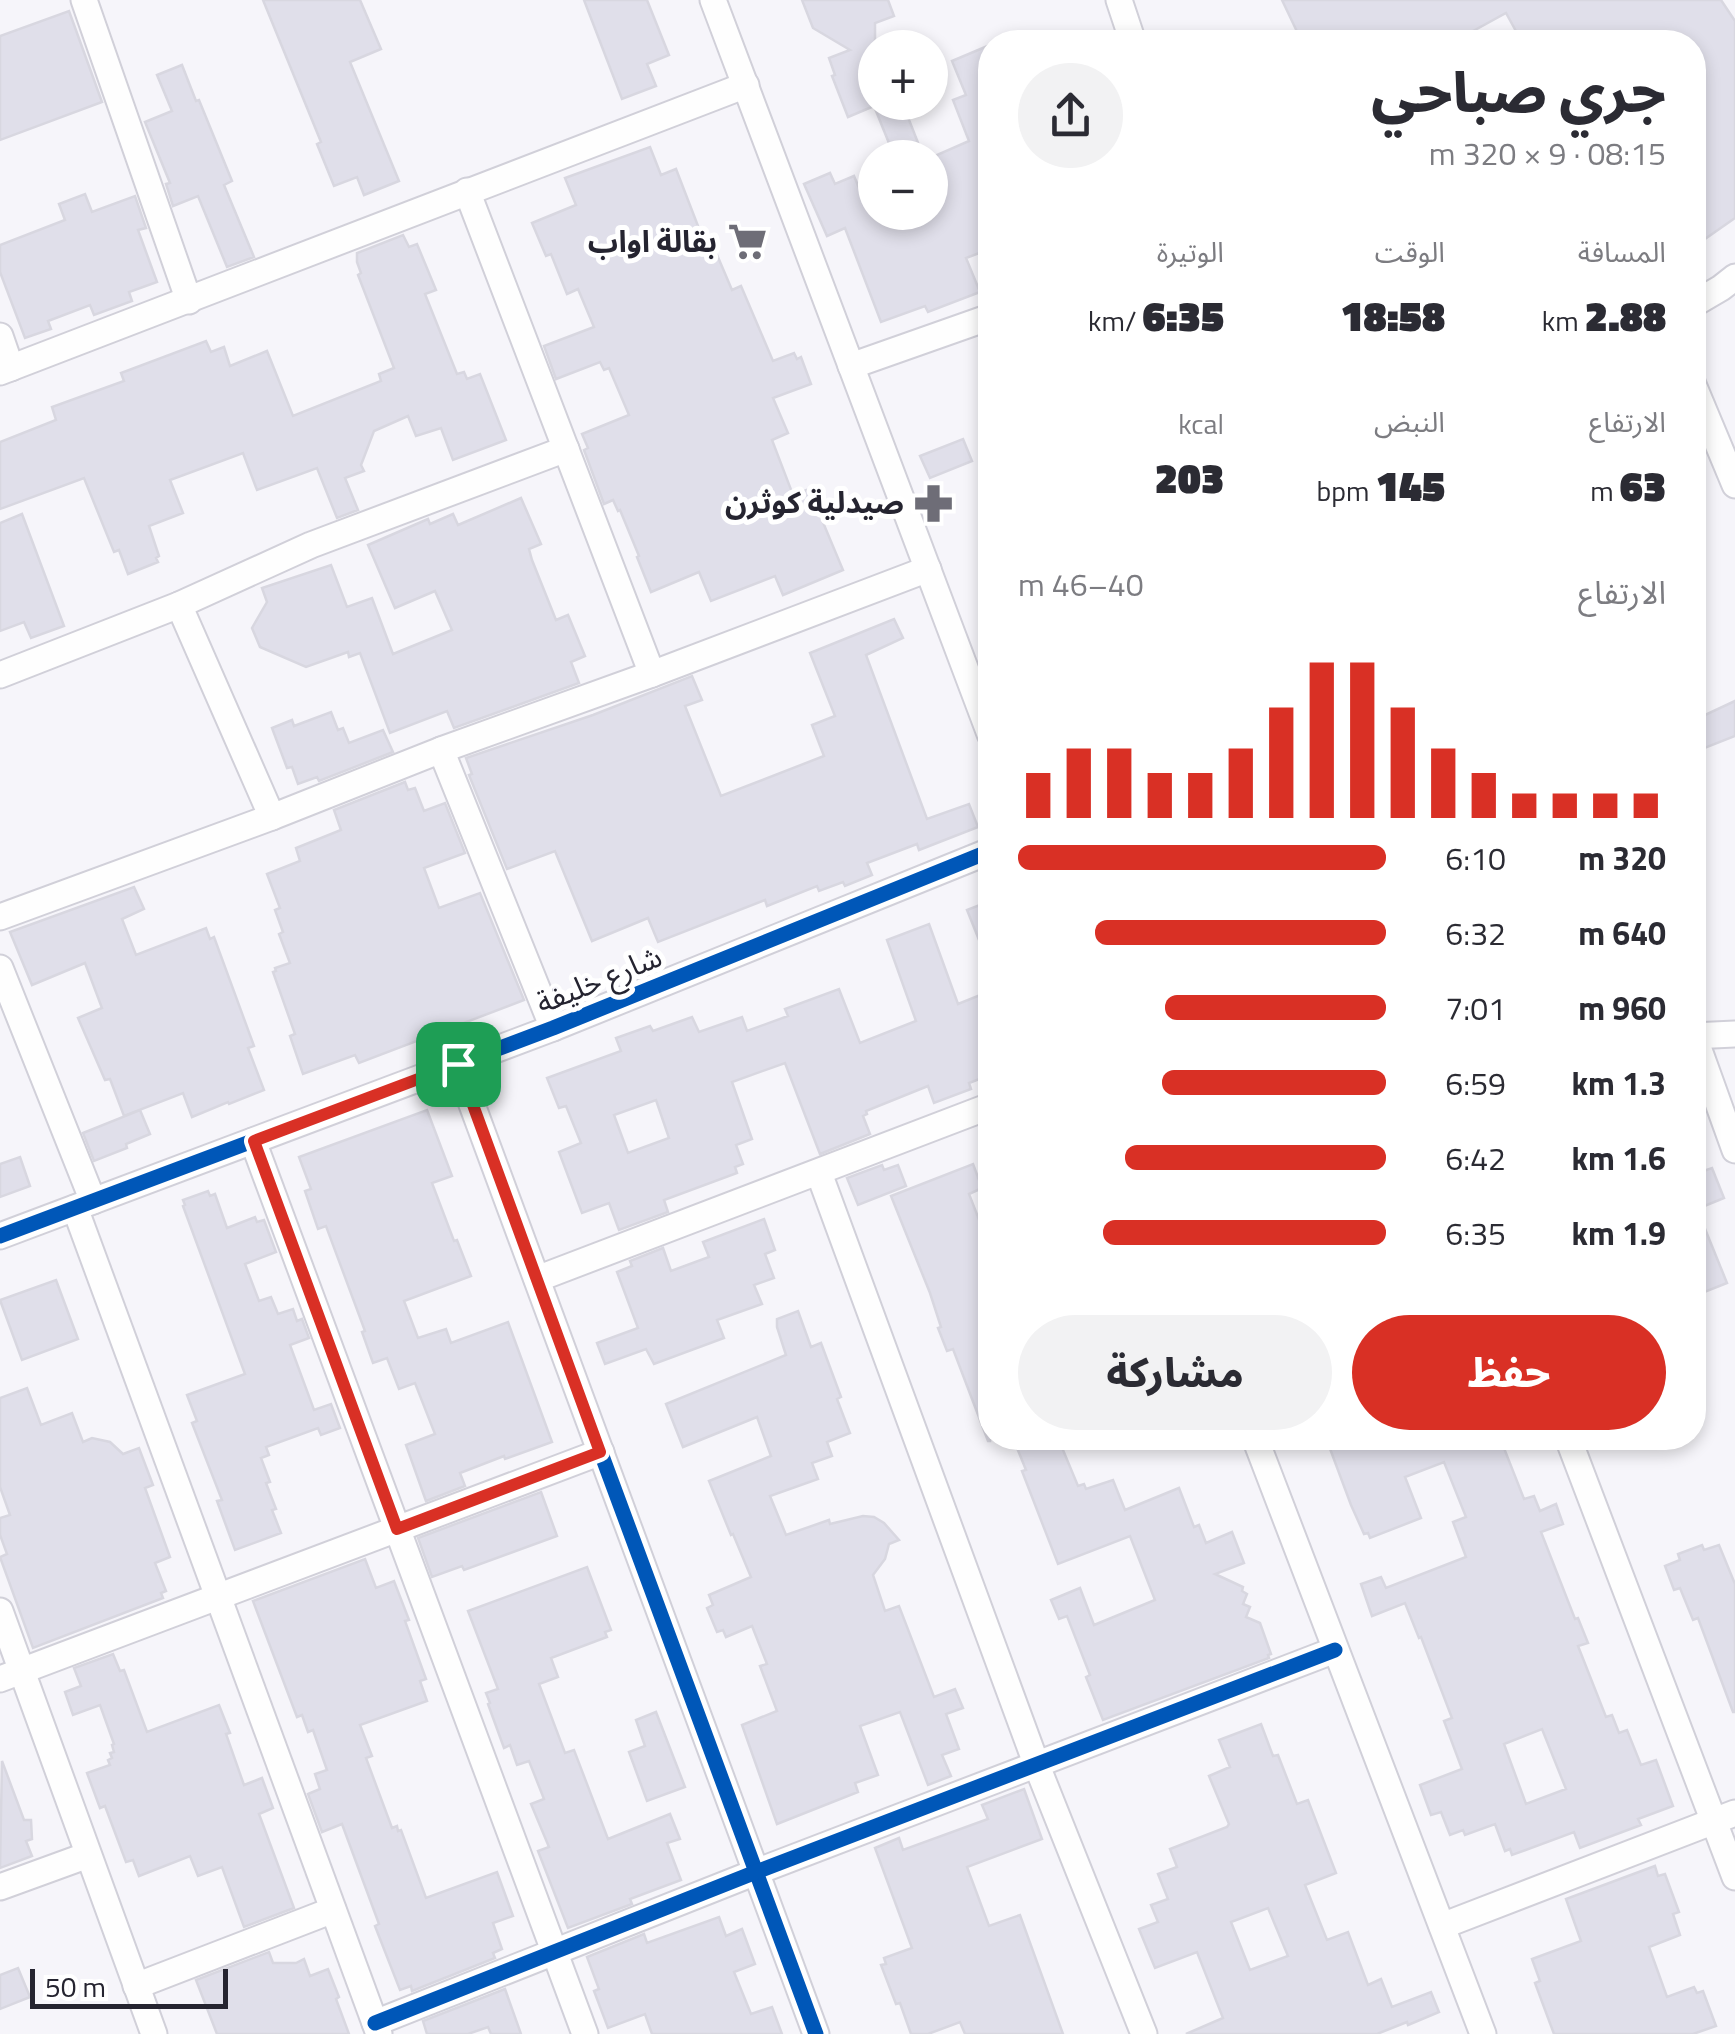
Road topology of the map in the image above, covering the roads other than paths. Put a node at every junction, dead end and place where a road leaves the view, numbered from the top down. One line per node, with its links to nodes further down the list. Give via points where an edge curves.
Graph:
1 (84, 0): 9 (street)
2 (714, 0): 5 (street)
3 (1119, 0): 4 (street)
4 (1129, 30)
5 (746, 85): 6 (street); 12 (street)
6 (467, 192): 9 (street); 15 (street)
7 (1735, 277): 8 (street)
8 (1706, 296)
9 (189, 300): 13 (street)
10 (978, 321): 12 (street)
11 (0, 336): 13 (street)
12 (851, 366): 17 (street)
13 (6, 370)
14 (1706, 416): 16 (street)
15 (566, 449): 18 (street, via 311,545); 19 (street)
16 (1735, 485)
17 (928, 569): 19 (street); 21 (street)
18 (180, 605): 20 (street); 23 (street)
19 (652, 674): 22 (street)
20 (0, 675)
21 (978, 702)
22 (441, 750): 23 (street); 27 (street)
23 (272, 817): 25 (street)
24 (978, 856): 27 (street, شارع خليفة)
25 (0, 917)
26 (0, 968): 36 (street)
27 (553, 1028): 30 (street, شارع خليفة)
28 (1735, 1034): 29 (street)
29 (1706, 1035)
30 (458, 1064): 33 (street, شارع خليفة); 38 (street)
31 (1706, 1071): 34 (street)
32 (978, 1111): 35 (street)
33 (254, 1141): 36 (street, شارع خليفة); 42 (street)
34 (1735, 1150)
35 (819, 1172): 38 (street); 47 (street)
36 (84, 1204): 37 (street, شارع خليفة); 43 (street)
37 (0, 1236)
38 (537, 1278): 41 (street)
39 (1260, 1450): 45 (street)
40 (1573, 1450): 48 (street)
41 (600, 1452): 42 (street); 50 (street)
42 (397, 1529): 43 (street); 55 (street)
43 (218, 1597): 46 (street); 53 (street)
44 (0, 1611): 46 (street)
45 (1335, 1650): 47 (street); 54 (street)
46 (11, 1675): 49 (street)
47 (1037, 1766): 50 (street); 61 (street)
48 (1725, 1818): 51 (street); 54 (street)
49 (88, 1855): 52 (street); 56 (street)
50 (756, 1872): 55 (street); 60 (street)
51 (1735, 1877)
52 (0, 1888)
53 (334, 1910): 56 (street); 57 (street)
54 (1442, 1926): 62 (street)
55 (554, 1952): 57 (street); 59 (street)
56 (136, 1986): 58 (street)
57 (377, 2029)
58 (154, 2034)
59 (586, 2034)
60 (816, 2034)
61 (1144, 2034)
62 (1483, 2034)

